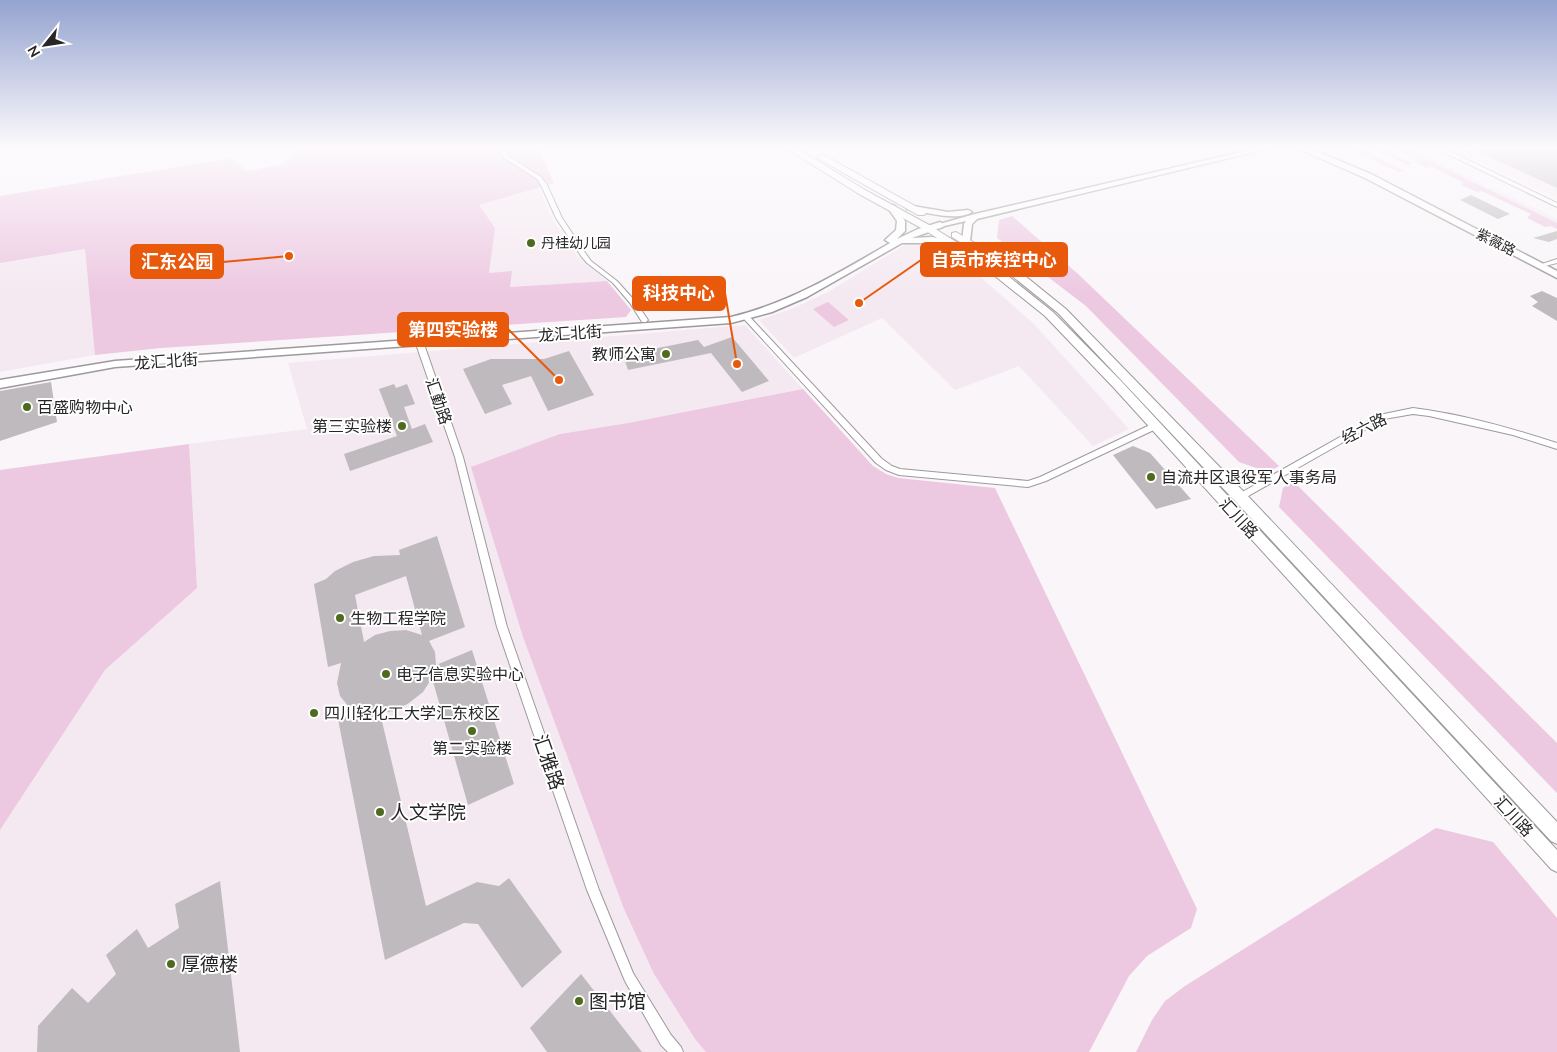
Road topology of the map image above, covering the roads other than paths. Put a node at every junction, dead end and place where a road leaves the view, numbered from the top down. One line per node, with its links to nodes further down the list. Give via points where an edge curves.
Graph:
1 (549, 196): 21 (street, via 583,255 615,282)
2 (872, 196): 11 (main road, 汇川路)
3 (891, 196): 10 (main road, 汇川路)
4 (1047, 196): 12 (street)
5 (1052, 196): 12 (street)
6 (1406, 196): 19 (main road, 紫薇路)
7 (1417, 196): 17 (main road, 紫薇路)
8 (1538, 196): 9 (street)
9 (1557, 205)
10 (910, 207): 12 (street, via 948,214); 13 (main road, 汇川路)
11 (892, 208): 13 (main road, 汇川路); 14 (main road, via 901,221 900,231)
12 (972, 214): 13 (street); 15 (street)
13 (930, 224): 14 (main road, 龙汇北街); 15 (main road, 汇川路)
14 (892, 242): 15 (main road); 20 (main road, 龙汇北街, via 806,294); 21 (main road, 龙汇北街, via 800,290 749,309 727,315)
15 (959, 242): 25 (main road, 汇川路, via 1049,314); 28 (main road, 汇川路, via 1005,265 1062,311)
16 (1557, 261): 17 (street)
17 (1545, 264): 18 (main road, 紫薇路)
18 (1557, 271)
19 (1557, 275)
20 (746, 317): 22 (main road, 龙汇北街, via 684,325); 25 (street, via 879,461 899,472 1028,484)
21 (644, 320): 23 (main road, 龙汇北街, via 120,355)
22 (420, 344): 24 (main road, 龙汇北街, via 115,364); 27 (street, 汇勤路)
23 (0, 376)
24 (0, 384)
25 (1155, 426): 30 (main road, 汇川路)
26 (1557, 446): 28 (street, 经六路, via 1446,416 1413,411 1396,413 1382,417)
27 (459, 458): 31 (street, 汇雅路, via 502,627 593,890 629,977)
28 (1240, 497): 29 (main road, 汇川路)
29 (1557, 835)
30 (1557, 863)
31 (676, 1052)

